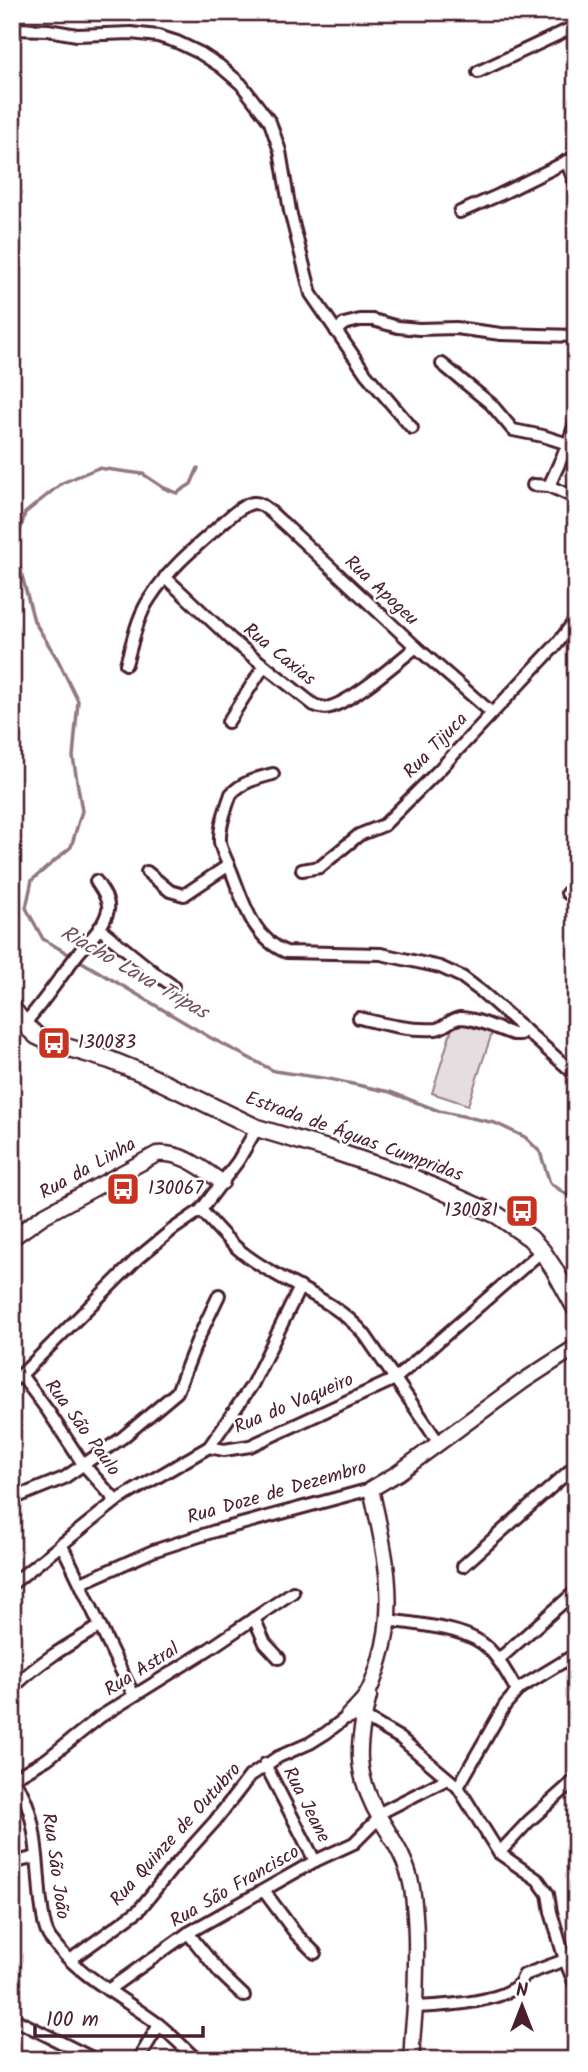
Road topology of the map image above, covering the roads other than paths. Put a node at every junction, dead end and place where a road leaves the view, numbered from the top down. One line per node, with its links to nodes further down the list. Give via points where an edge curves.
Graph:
1 (576, 26): 3 (street)
2 (12, 29): 7 (street, via 158,36 200,53 241,84 270,122 311,294)
3 (478, 72)
4 (571, 159): 5 (street); 6 (street)
5 (576, 185)
6 (460, 212)
7 (336, 331): 8 (street, via 344,324 373,320 419,329); 11 (street)
8 (576, 336)
9 (442, 364): 12 (street, via 491,404 513,430)
10 (576, 420): 12 (street)
11 (412, 428)
12 (568, 444): 14 (street)
13 (533, 485): 14 (street)
14 (550, 486): 15 (street)
15 (576, 498)
16 (165, 577): 18 (street, Rua Apogeu, via 244,506 263,506); 19 (street, via 149,598); 20 (street, Rua Caxias)
17 (576, 619): 21 (street, Rua Tijuca)
18 (416, 648): 20 (street, Rua Caxias, via 373,681 325,708 314,705); 21 (street, Rua Apogeu)
19 (126, 664)
20 (264, 666): 22 (street)
21 (492, 713): 25 (street, Rua Tijuca, via 384,825 359,835 320,867)
22 (229, 722)
23 (272, 774): 24 (street, via 231,794 220,834)
24 (229, 865): 26 (street, via 184,895 170,891); 33 (street, via 254,925 274,947 302,954 381,954 440,967 462,977)
25 (302, 870)
26 (147, 872)
27 (96, 881): 28 (street, via 109,908)
28 (99, 928): 29 (street); 32 (street, via 45,1002)
29 (173, 986)
30 (12, 1008): 32 (main road, Estrada de Águas Cumpridas)
31 (359, 1018): 33 (street, via 433,1029 462,1018 513,1034)
32 (18, 1024): 35 (main road, Estrada de Águas Cumpridas, via 45,1040 145,1074)
33 (525, 1030): 34 (street)
34 (576, 1075)
35 (257, 1128): 36 (street); 39 (main road, Estrada de Águas Cumpridas, via 444,1190 515,1226)
36 (222, 1182): 37 (street); 38 (street, Rua da Linha, via 187,1159 156,1154)
37 (201, 1210): 40 (street, via 243,1253); 44 (street, via 138,1258)
38 (12, 1238)
39 (541, 1251): 42 (main road, Estrada de Águas Cumpridas); 45 (street, Rua do Vaqueiro)
40 (300, 1287): 45 (street, via 353,1321); 47 (street, via 252,1385)
41 (219, 1295): 48 (street, via 177,1392)
42 (576, 1309)
43 (576, 1347): 46 (street, Rua Doze de Dezembro)
44 (17, 1378): 48 (street, Rua São Paulo, via 48,1410)
45 (395, 1379): 46 (street); 47 (street, Rua do Vaqueiro, via 250,1446)
46 (439, 1443): 50 (street, Rua Doze de Dezembro)
47 (209, 1447): 52 (street)
48 (83, 1464): 51 (street, via 64,1478); 52 (street, Rua São Paulo)
49 (576, 1465): 54 (street)
50 (371, 1489): 55 (street, Rua Doze de Dezembro, via 153,1551); 60 (street, via 386,1556)
51 (12, 1499)
52 (116, 1501): 53 (street)
53 (61, 1544): 55 (street); 56 (street)
54 (463, 1566)
55 (81, 1583): 61 (street)
56 (12, 1584)
57 (576, 1591): 64 (street)
58 (293, 1592): 59 (street, Rua Astral)
59 (254, 1618): 63 (street, via 265,1643); 68 (street, Rua Astral)
60 (388, 1620): 64 (street, via 475,1637); 65 (street)
61 (99, 1627): 66 (street, via 56,1652); 68 (street)
62 (576, 1654): 67 (street)
63 (279, 1658)
64 (498, 1660): 67 (street)
65 (372, 1685): 69 (street); 70 (street)
66 (12, 1689)
67 (517, 1691): 75 (street)
68 (134, 1695): 74 (street, Rua Astral)
69 (348, 1716): 70 (street); 71 (street, Rua Quinze de Outubro, via 310,1744)
70 (363, 1717): 72 (street, via 400,1738); 76 (street, via 359,1744 362,1777)
71 (265, 1764): 79 (street, Rua Jeane); 84 (street, Rua Quinze de Outubro, via 250,1776 139,1910)
72 (447, 1779): 75 (street); 76 (street, Rua São Francisco)
73 (576, 1779): 77 (street)
74 (12, 1780): 78 (street, Rua São João, via 27,1801)
75 (457, 1787): 77 (street)
76 (379, 1815): 79 (street, Rua São Francisco, via 354,1843); 89 (street, via 401,1853 411,1885)
77 (499, 1853): 85 (street, via 538,1880 548,1894)
78 (36, 1857): 80 (street); 84 (street, Rua São João, via 46,1931)
79 (315, 1861): 81 (street, Rua São Francisco)
80 (12, 1863)
81 (264, 1891): 82 (street, Rua São Francisco); 83 (street)
82 (188, 1933): 87 (street, Rua São Francisco); 88 (street)
83 (315, 1953)
84 (70, 1960): 87 (street, Rua São João)
85 (565, 1960): 86 (street); 89 (street, via 524,1975 519,1985 497,1995)
86 (576, 1987)
87 (107, 1990): 91 (street, Rua São João)
88 (244, 1996)
89 (415, 2007): 95 (street)
90 (12, 2018): 92 (street)
91 (159, 2025): 93 (street); 94 (street, Rua São João)
92 (96, 2060)
93 (138, 2060)
94 (197, 2060)
95 (412, 2060)

